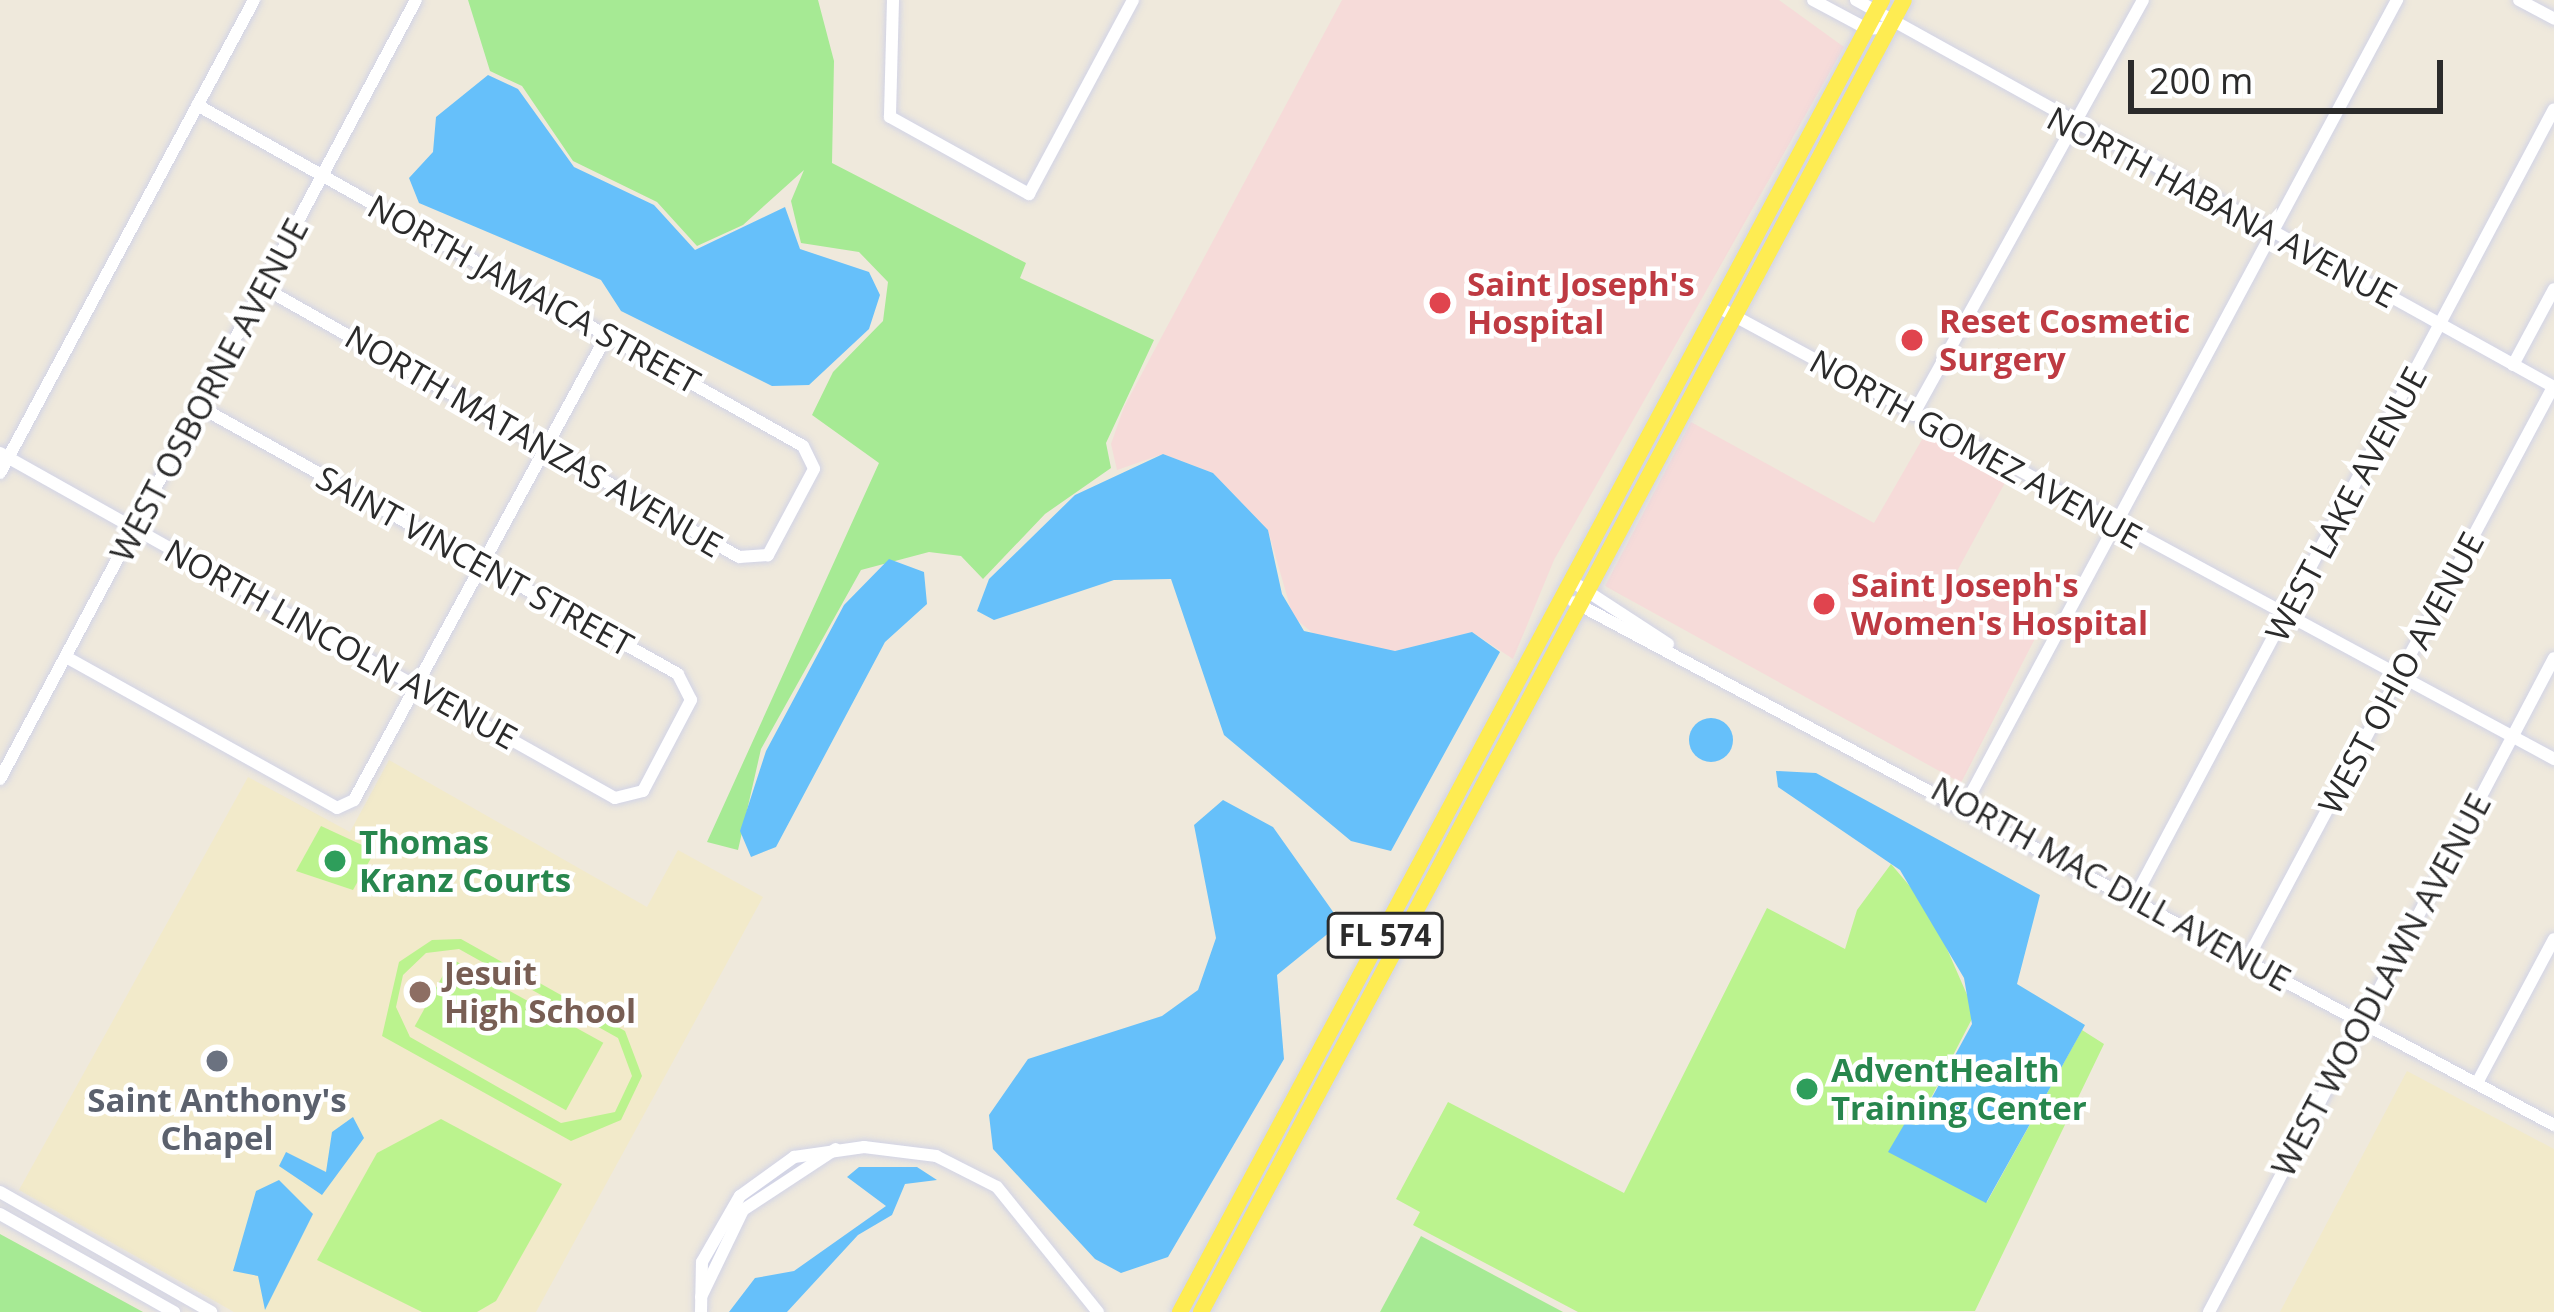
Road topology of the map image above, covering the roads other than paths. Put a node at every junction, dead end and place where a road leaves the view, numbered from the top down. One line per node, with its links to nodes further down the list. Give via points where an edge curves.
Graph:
1 (254, 0): 14 (street)
2 (416, 0): 17 (street, WEST OSBORNE AVENUE)
3 (893, 0): 4 (street, via 890,117 1029,194)
4 (1132, 0)
5 (1813, 0): 11 (street, NORTH HABANA AVENUE)
6 (1856, 0): 11 (street, NORTH HABANA AVENUE)
7 (1904, 0): 13 (main road, FL 574)
8 (2143, 0): 16 (street)
9 (2397, 0): 18 (street)
10 (2519, 0): 12 (street)
11 (1875, 14): 13 (street, NORTH HABANA AVENUE); 21 (main road, FL 574)
12 (2554, 19)
13 (1890, 27): 16 (street, NORTH HABANA AVENUE); 21 (main road, FL 574)
14 (197, 105): 17 (street, NORTH JAMAICA STREET); 29 (street)
15 (2554, 109): 22 (street, WEST LAKE AVENUE)
16 (2070, 124): 18 (street, NORTH HABANA AVENUE); 27 (street)
17 (324, 176): 19 (street, WEST OSBORNE AVENUE); 23 (street, NORTH JAMAICA STREET)
18 (2272, 233): 22 (street, NORTH HABANA AVENUE); 32 (street)
19 (264, 288): 26 (street, WEST OSBORNE AVENUE); 28 (street, NORTH MATANZAS AVENUE)
20 (2554, 289): 24 (street)
21 (1724, 310): 27 (street, NORTH GOMEZ AVENUE); 35 (main road, FL 574)
22 (2442, 326): 24 (street, NORTH HABANA AVENUE); 36 (street, WEST LAKE AVENUE)
23 (607, 335): 28 (street); 31 (street, NORTH JAMAICA STREET, via 803,446 814,470)
24 (2513, 365): 25 (street, NORTH HABANA AVENUE)
25 (2554, 387): 39 (street, WEST OHIO AVENUE)
26 (200, 407): 33 (street, WEST OSBORNE AVENUE); 34 (street, SAINT VINCENT STREET)
27 (1913, 415): 32 (street, NORTH GOMEZ AVENUE)
28 (546, 447): 31 (street, NORTH MATANZAS AVENUE, via 739,557 768,555); 34 (street)
29 (4, 455): 30 (street); 33 (street, NORTH LINCOLN AVENUE)
30 (0, 472)
31 (790, 514)
32 (2114, 525): 36 (street, NORTH GOMEZ AVENUE); 45 (street)
33 (135, 528): 37 (street, WEST OSBORNE AVENUE); 40 (street, NORTH LINCOLN AVENUE)
34 (482, 566): 40 (street); 42 (street, SAINT VINCENT STREET, via 678,674 691,700)
35 (1574, 592): 45 (street, NORTH MAC DILL AVENUE); 55 (main road, FL 574)
36 (2286, 616): 39 (street, NORTH GOMEZ AVENUE); 46 (street, WEST LAKE AVENUE)
37 (66, 657): 40 (street, via 337,808 354,800); 44 (street, WEST OSBORNE AVENUE)
38 (2554, 658): 41 (street, WEST WOODLAWN AVENUE)
39 (2400, 674): 41 (street, NORTH GOMEZ AVENUE); 48 (street, WEST OHIO AVENUE)
40 (416, 686): 42 (street, NORTH LINCOLN AVENUE, via 615,798 643,791)
41 (2512, 736): 43 (street, NORTH GOMEZ AVENUE); 49 (street, WEST WOODLAWN AVENUE)
42 (664, 748)
43 (2554, 758)
44 (0, 779)
45 (1965, 805): 46 (street, NORTH MAC DILL AVENUE)
46 (2135, 897): 48 (street, NORTH MAC DILL AVENUE)
47 (2554, 939): 50 (street)
48 (2248, 958): 49 (street, NORTH MAC DILL AVENUE)
49 (2360, 1020): 50 (street, NORTH MAC DILL AVENUE); 59 (street, WEST WOODLAWN AVENUE)
50 (2477, 1083): 51 (street, NORTH MAC DILL AVENUE)
51 (2554, 1125)
52 (0, 1192): 57 (street)
53 (0, 1214): 56 (street)
54 (701, 1304): 58 (street, via 707,1249 740,1196 794,1157 836,1149 920,1152 981,1176 1027,1215)
55 (1184, 1311)
56 (174, 1312)
57 (211, 1312)
58 (1098, 1312)
59 (2209, 1312)

